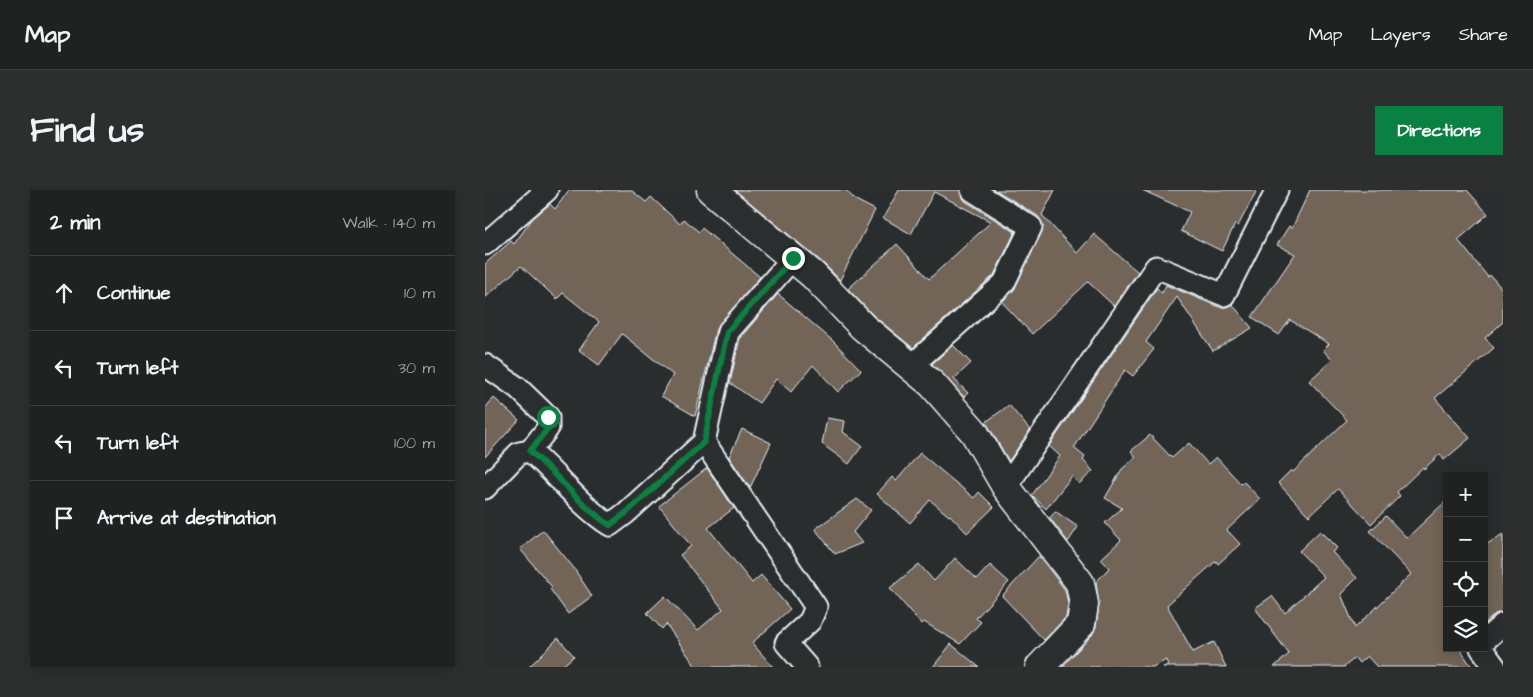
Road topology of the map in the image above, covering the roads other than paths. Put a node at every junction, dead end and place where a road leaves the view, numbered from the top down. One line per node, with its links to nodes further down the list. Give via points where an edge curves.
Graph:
1 (547, 190): 5 (street)
2 (711, 190): 6 (street)
3 (972, 190): 8 (street, via 1031,227 1004,284)
4 (1277, 190): 11 (street, via 1224,295 1156,267)
5 (485, 244)
6 (793, 258): 8 (street, via 863,327); 9 (street, via 727,332)
7 (485, 365): 10 (street, via 518,388 548,417 548,428)
8 (911, 367): 11 (street, via 932,384 974,432)
9 (704, 442): 10 (street, via 610,525); 16 (street, via 816,607 810,621 786,643)
10 (530, 451): 12 (street, via 519,453)
11 (1006, 487): 17 (street, via 1080,584 1084,604 1081,624)
12 (485, 488)
13 (1503, 624): 14 (street)
14 (1488, 637)
15 (1484, 652): 18 (street)
16 (807, 667)
17 (1040, 667)
18 (1495, 667)

